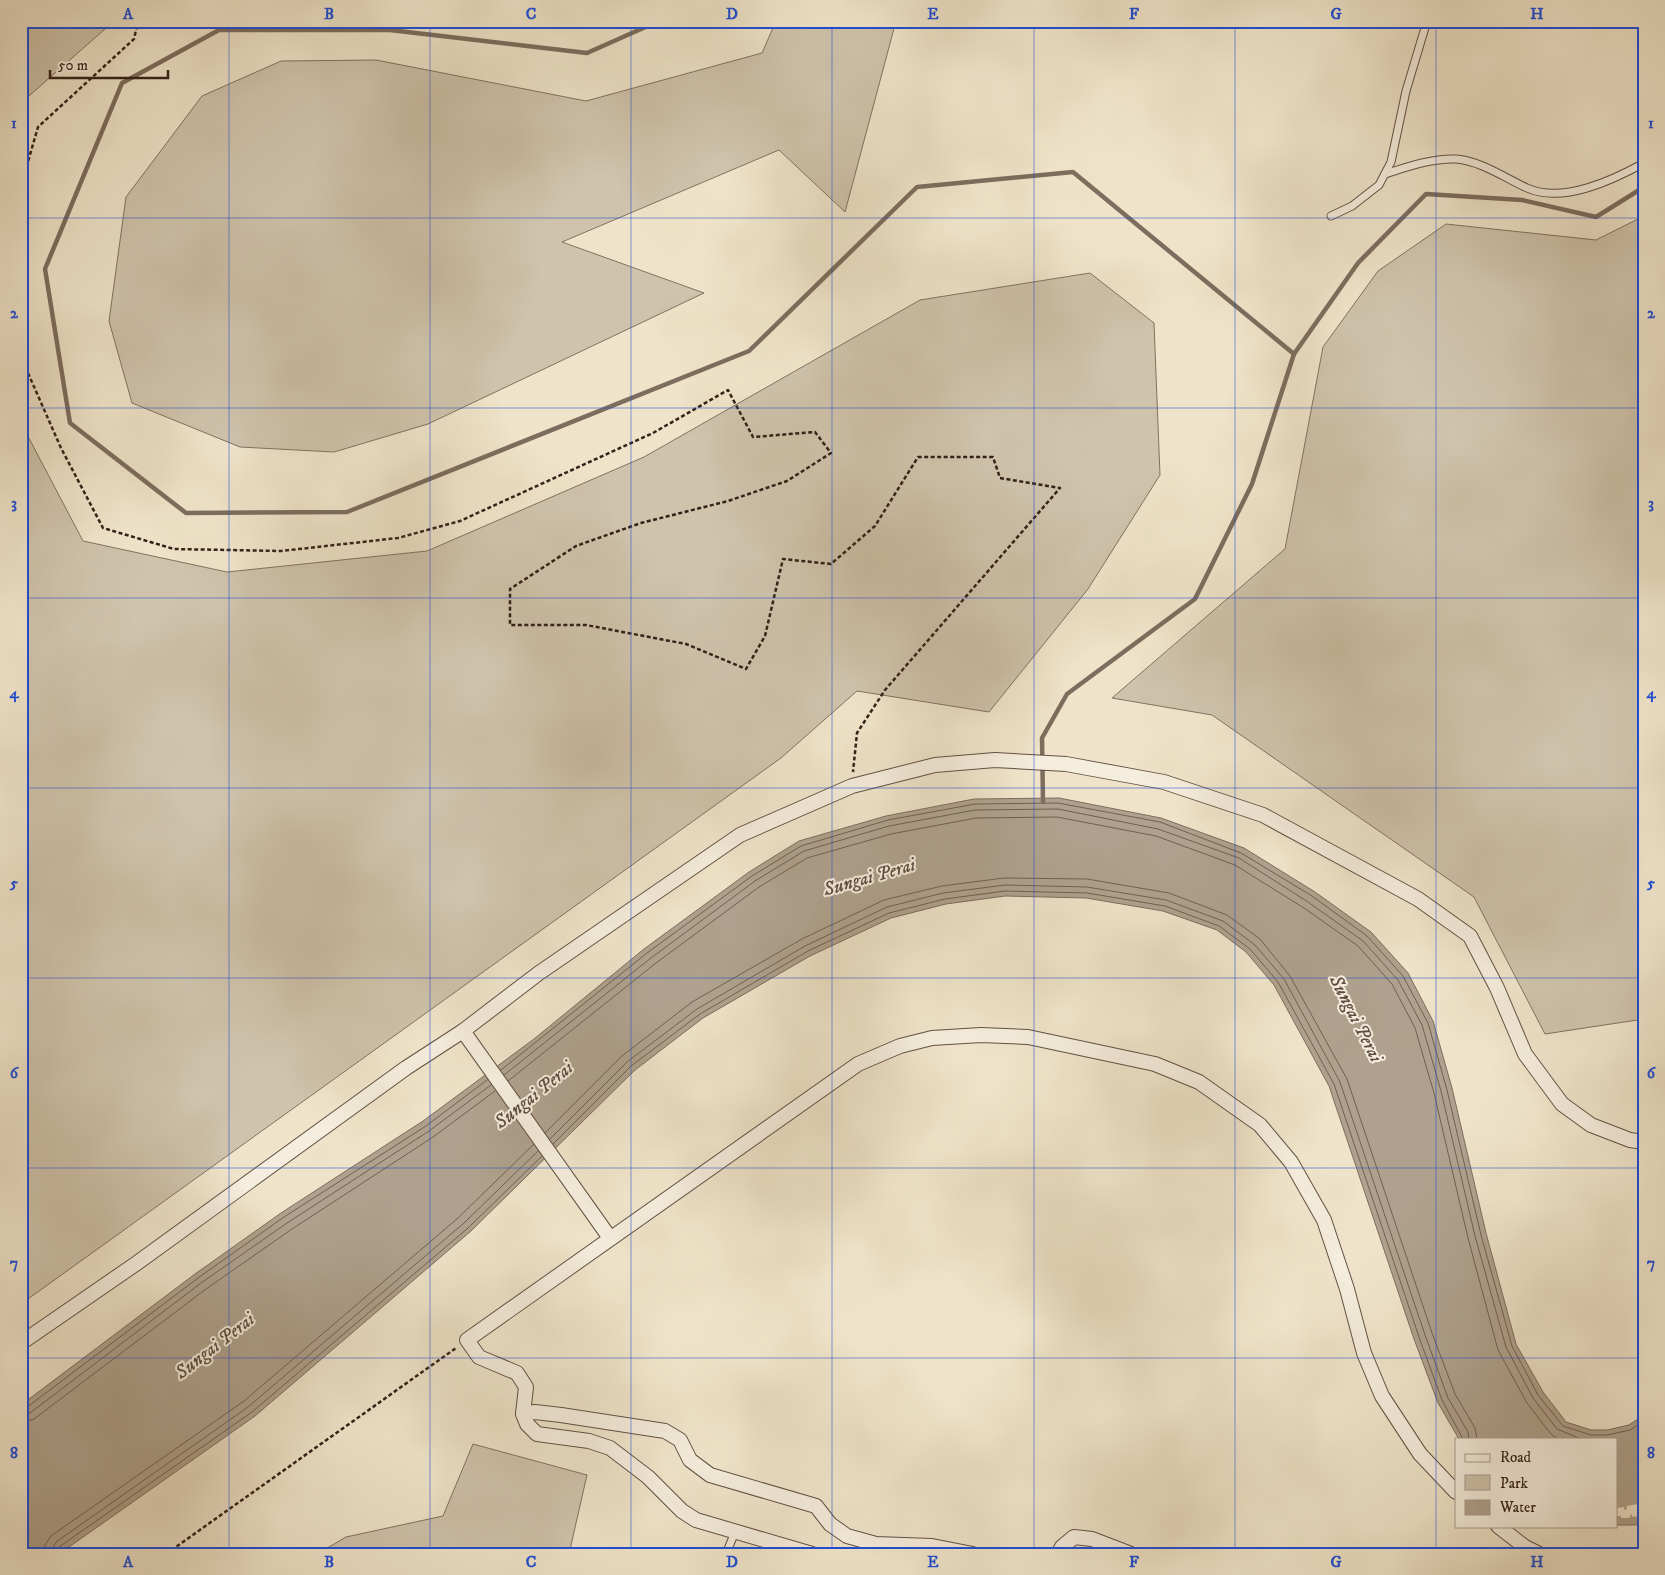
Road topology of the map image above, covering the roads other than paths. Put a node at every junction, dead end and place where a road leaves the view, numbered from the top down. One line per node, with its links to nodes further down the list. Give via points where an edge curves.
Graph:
1 (1427, 21): 3 (lane, via 1406,91 1391,162)
2 (1644, 163): 3 (lane, via 1611,181 1564,193 1530,189 1486,168 1457,159 1423,162)
3 (1384, 174): 4 (lane, via 1379,185 1352,206)
4 (1331, 216)
5 (463, 1032): 6 (street, via 539,973 740,835 852,786 935,765 995,760 1066,764 1164,782 1263,815 1418,899 1470,936 1525,1054 1562,1104 1591,1125); 7 (street); 8 (street, via 406,1068)
6 (1644, 1142)
7 (610, 1238): 9 (street, via 467,1340 479,1356 517,1373 526,1386); 10 (street, via 858,1064 900,1046 932,1038 1028,1037 1155,1064 1199,1082 1260,1125 1291,1162 1324,1220 1364,1353 1382,1396 1420,1454)
8 (21, 1343)
9 (523, 1414): 12 (street, via 537,1434 589,1441 610,1448 648,1477 682,1512); 16 (street, via 561,1415 665,1431 680,1440 690,1460 710,1475 816,1506 830,1524 847,1536 876,1544 932,1546)
10 (1455, 1491)
11 (1500, 1528): 13 (street)
12 (734, 1532): 14 (lane); 15 (street)
13 (1525, 1551): 19 (street)
14 (726, 1554)
15 (812, 1554)
16 (974, 1554)
17 (1058, 1554): 18 (street, via 1074,1537 1092,1539)
18 (1131, 1554)
19 (1539, 1554)

